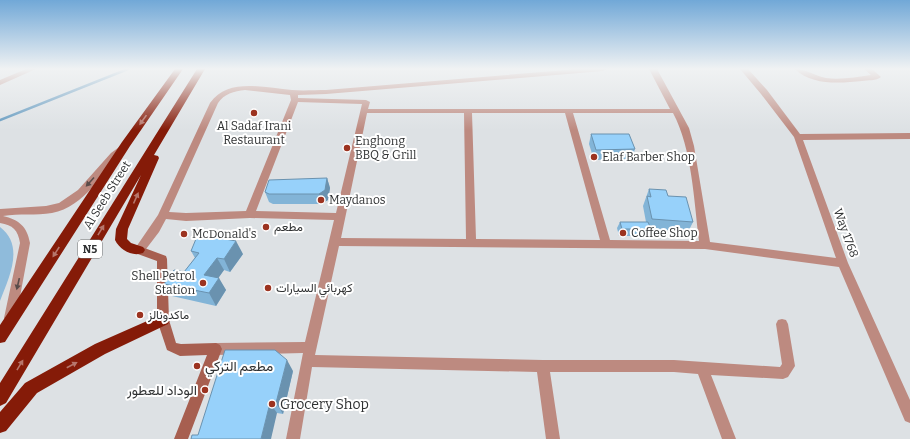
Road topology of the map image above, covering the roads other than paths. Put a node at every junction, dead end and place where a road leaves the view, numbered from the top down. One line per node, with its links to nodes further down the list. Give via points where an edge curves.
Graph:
1 (164, 89): 18 (highway, Al Seeb Street / N5, one-way to 18)
2 (188, 89): 10 (highway, Al Seeb Street / N5)
3 (193, 89): 10 (highway, N5)
4 (233, 89): 21 (street, via 219,96 214,103)
5 (254, 89): 9 (street)
6 (356, 89): 9 (street)
7 (664, 89): 13 (street)
8 (762, 89): 17 (street, Way 1768)
9 (294, 96): 11 (street, via 366,102); 20 (street)
10 (182, 100): 15 (highway, Al Seeb Street / N5)
11 (364, 110): 12 (street); 22 (street)
12 (468, 110): 14 (street); 25 (street)
13 (676, 111): 14 (street); 27 (street, via 685,128 690,146)
14 (569, 112): 26 (street)
15 (168, 124): 28 (highway, one-way to 15, via 127,247 121,240 122,229); 39 (highway, Al Seeb Street / N5, one-way to 15)
16 (910, 136): 17 (street)
17 (798, 137): 29 (street, Way 1768)
18 (126, 144): 19 (street, one-way to 19, via 80,193 67,203 54,208); 31 (highway, Al Seeb Street / N5, one-way to 31)
19 (0, 213)
20 (250, 214): 21 (street, via 186,217); 22 (street)
21 (163, 215): 28 (street)
22 (340, 217): 24 (street)
23 (0, 219): 31 (street, one-way to 31, via 16,224 24,232 26,243)
24 (335, 242): 25 (street); 34 (street)
25 (470, 243): 26 (street)
26 (606, 243): 27 (street)
27 (704, 245): 29 (street)
28 (139, 250): 30 (street, via 162,259)
29 (842, 263): 40 (street, Way 1768)
30 (163, 320): 35 (street, via 171,346 180,350); 41 (highway, one-way to 30, via 31,388 100,349)
31 (9, 323): 33 (highway, Al Seeb Street / N5)
32 (782, 324): 38 (street, via 789,366 783,373)
33 (0, 337)
34 (311, 347): 35 (street); 36 (street)
35 (216, 349): 42 (street)
36 (307, 361): 37 (street); 43 (street)
37 (543, 366): 38 (street, via 674,366); 44 (street)
38 (702, 369): 45 (street)
39 (0, 398)
40 (910, 416)
41 (0, 425)
42 (181, 439)
43 (293, 439)
44 (553, 439)
45 (729, 439)

